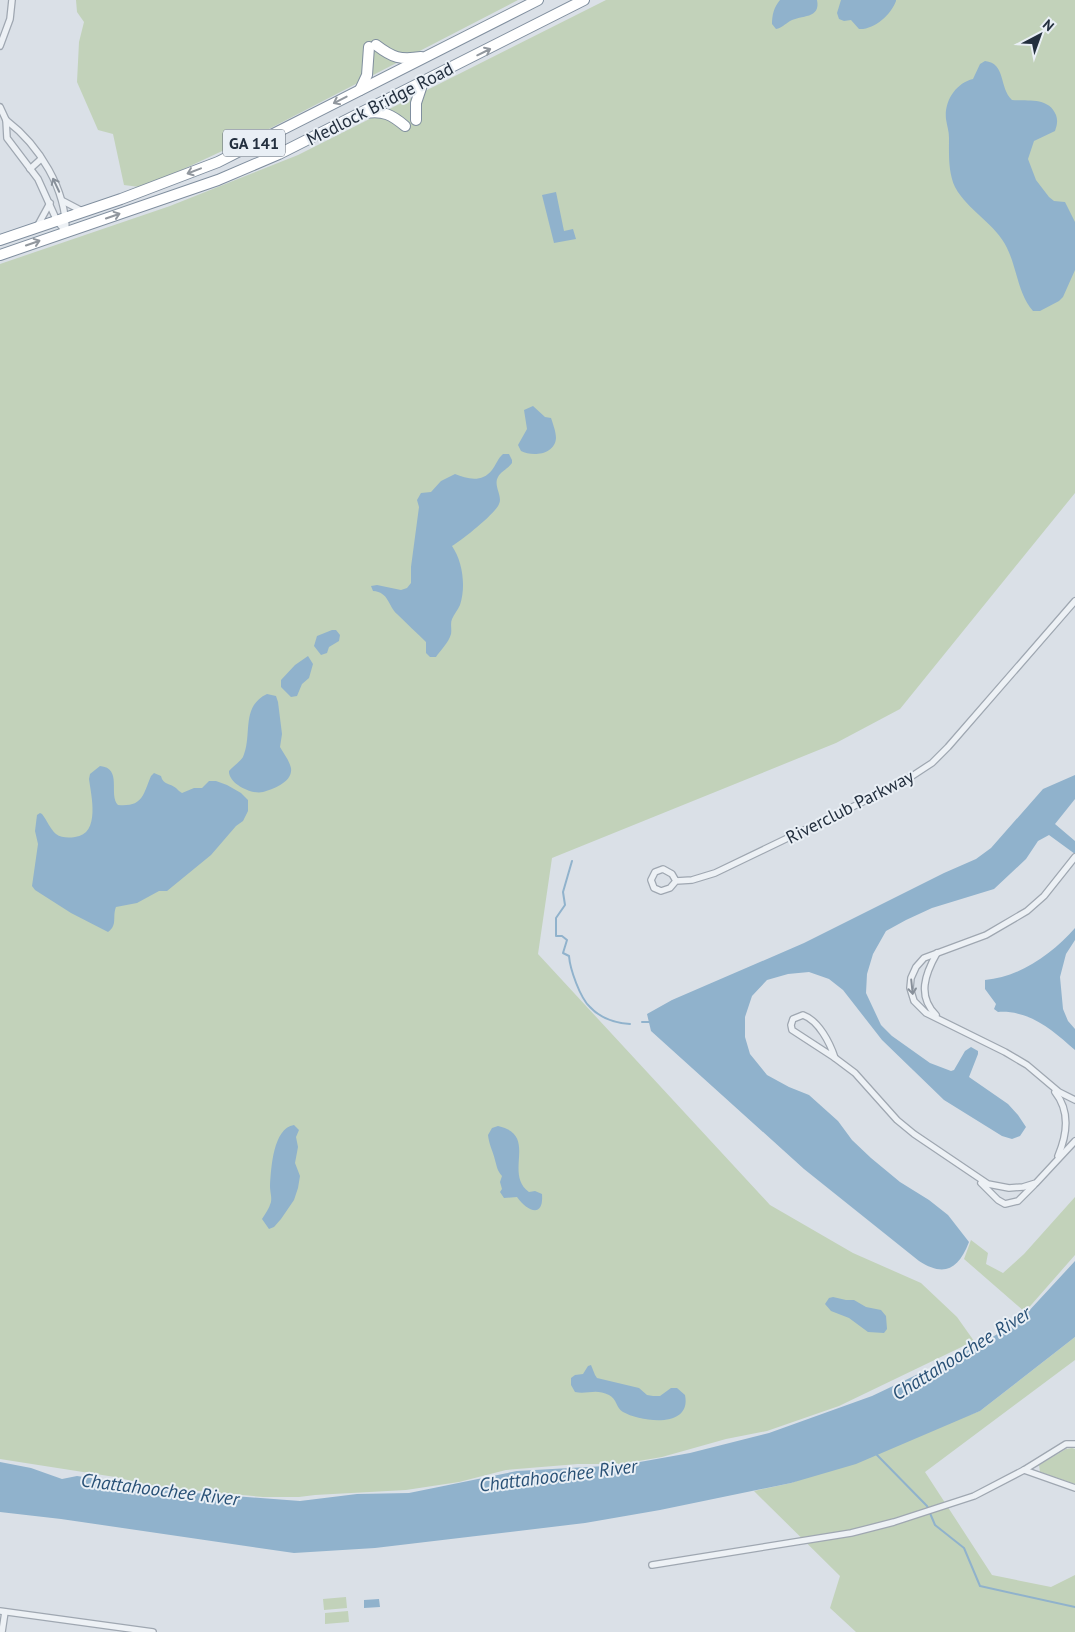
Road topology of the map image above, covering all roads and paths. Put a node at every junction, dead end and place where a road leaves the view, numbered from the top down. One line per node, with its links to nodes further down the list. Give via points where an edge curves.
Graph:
1 (12, 0): 4 (street, via 10,19)
2 (538, 0): 5 (highway, Medlock Bridge Road / GA 141)
3 (584, 0): 6 (highway, Medlock Bridge Road / GA 141, one-way to 3)
4 (0, 46)
5 (429, 55): 7 (highway, Medlock Bridge Road / GA 141); 7 (highway, via 401,59 372,46 367,75)
6 (424, 82): 9 (highway, Medlock Bridge Road / GA 141); 11 (highway, via 416,103)
7 (360, 90): 17 (highway, Medlock Bridge Road / GA 141, one-way to 17, via 218,162)
8 (0, 107): 10 (street)
9 (358, 115): 12 (highway, via 386,112); 20 (highway, Medlock Bridge Road / GA 141, one-way to 9, via 218,180)
10 (6, 120): 13 (street, via 19,131); 14 (street, via 7,138)
11 (416, 120)
12 (405, 126)
13 (41, 160): 14 (street); 15 (street, one-way to 13)
14 (30, 169): 16 (street)
15 (63, 202): 17 (street); 18 (street)
16 (50, 203): 18 (street); 19 (street)
17 (84, 212): 18 (highway, Medlock Bridge Road / GA 141)
18 (62, 219): 19 (highway, Medlock Bridge Road / GA 141); 20 (street)
19 (36, 228): 21 (highway, Medlock Bridge Road / GA 141)
20 (66, 232): 22 (highway, Medlock Bridge Road / GA 141, one-way to 20)
21 (0, 240)
22 (0, 254)
23 (1075, 600): 25 (street, Riverclub Parkway, via 948,748 917,774 715,873)
24 (1075, 858): 26 (street, via 1028,911 986,935)
25 (676, 881): 25 (street, Riverclub Parkway, via 661,891 654,888 651,880 656,872 664,869)
26 (936, 953): 27 (street, via 927,970 924,986 928,1003); 27 (street, one-way to 27, via 924,958 916,967 910,988 914,1001 926,1013)
27 (940, 1018): 29 (street, via 1027,1065)
28 (835, 1058): 28 (street, via 827,1039 812,1021 803,1015 793,1019 792,1030); 33 (street, via 855,1073 897,1120)
29 (1049, 1083): 30 (street); 32 (street, via 1061,1099 1066,1119 1065,1140)
30 (1075, 1100)
31 (1075, 1141): 32 (street)
32 (1053, 1164): 34 (street)
33 (976, 1178): 34 (street, via 1009,1188); 34 (street, via 1005,1204 1018,1201)
34 (1036, 1183)
35 (1075, 1444): 36 (street, via 1066,1444)
36 (1024, 1470): 37 (street); 38 (street, via 974,1496 851,1533)
37 (1075, 1488)
38 (652, 1565)
39 (3, 1611): 40 (street); 42 (street)
40 (95, 1624): 41 (street); 43 (street)
41 (110, 1629): 44 (street)
42 (2, 1632)
43 (94, 1632)
44 (153, 1632)

